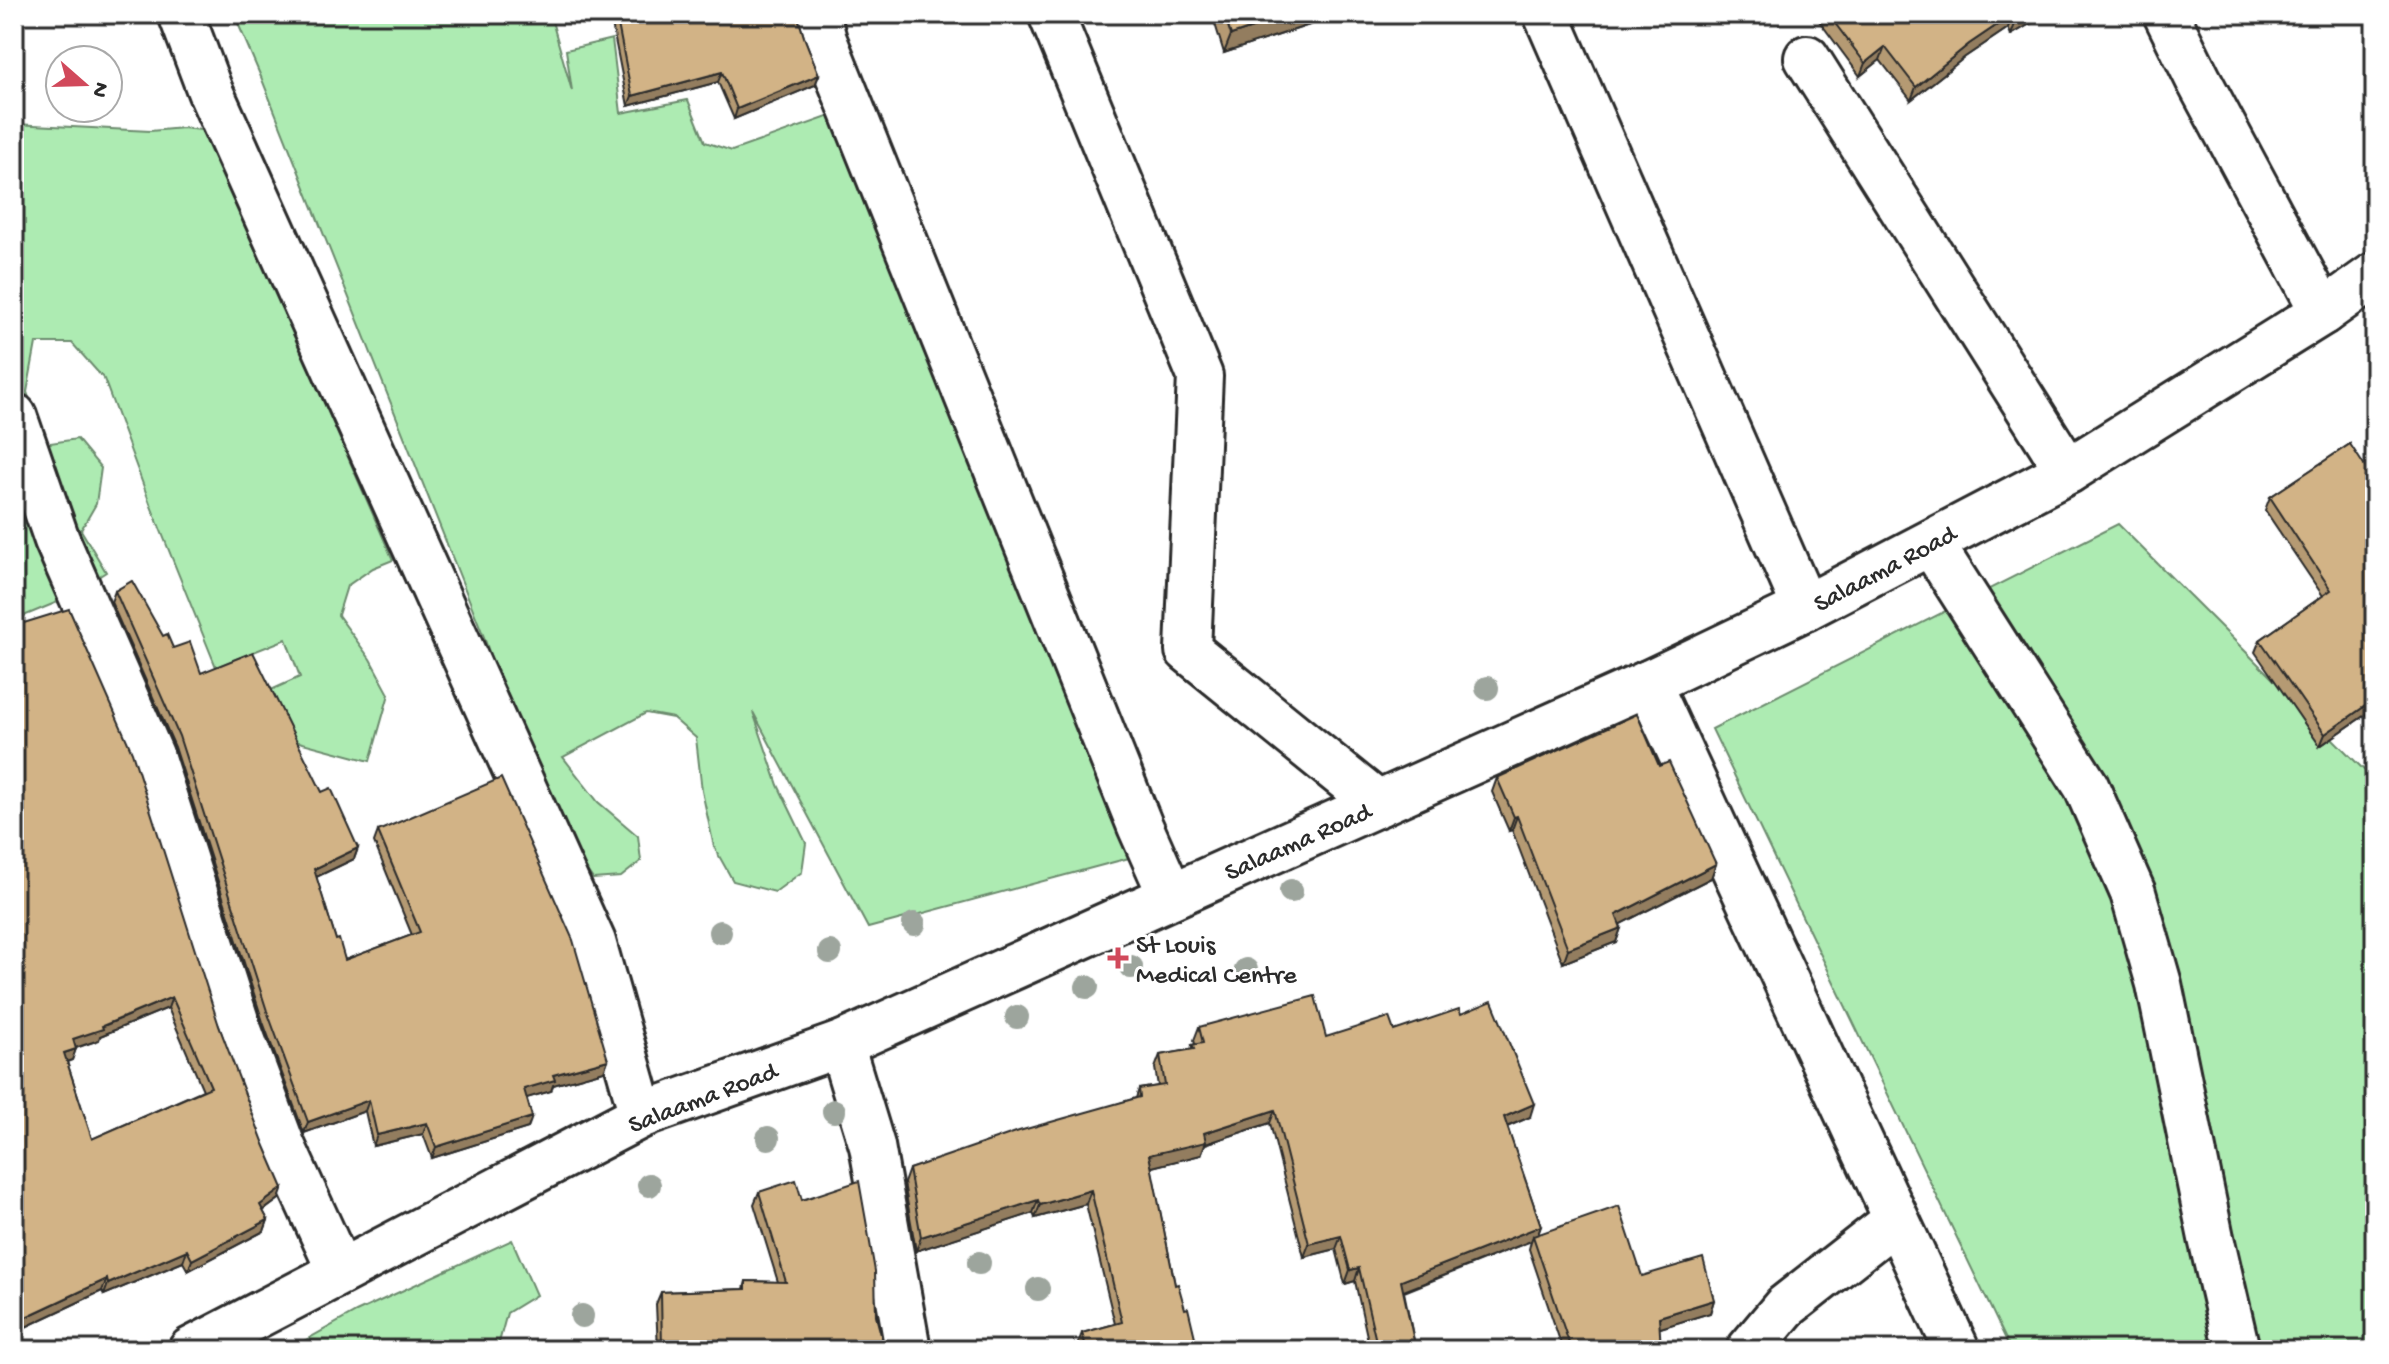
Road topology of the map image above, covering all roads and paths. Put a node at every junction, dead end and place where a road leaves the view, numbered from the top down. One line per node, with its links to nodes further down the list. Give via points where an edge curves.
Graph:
1 (181, 14): 17 (street, via 210,91 593,942)
2 (817, 14): 15 (street)
3 (1051, 14): 14 (street, via 1200,376 1188,650)
4 (1546, 14): 12 (street)
5 (2166, 14): 8 (street)
6 (1807, 58): 10 (street)
7 (2375, 275): 8 (street, Salaama Road)
8 (2323, 312): 10 (street, Salaama Road)
9 (14, 416): 19 (street, via 57,540 151,755 239,1030 283,1147)
10 (2068, 471): 11 (street, Salaama Road)
11 (1931, 543): 12 (street, Salaama Road); 24 (street, via 2086,786 2133,893 2159,984)
12 (1805, 608): 13 (street, Salaama Road)
13 (1648, 683): 14 (street, Salaama Road); 18 (street)
14 (1378, 804): 15 (street, Salaama Road)
15 (1171, 896): 16 (street, Salaama Road)
16 (841, 1044): 17 (street, Salaama Road); 21 (street, via 872,1146)
17 (642, 1115): 19 (street, Salaama Road)
18 (1896, 1220): 22 (street, via 1785,1307); 23 (street)
19 (340, 1272): 20 (street, Salaama Road)
20 (191, 1350)
21 (908, 1350)
22 (1749, 1350)
23 (1957, 1350)
24 (2237, 1350)

